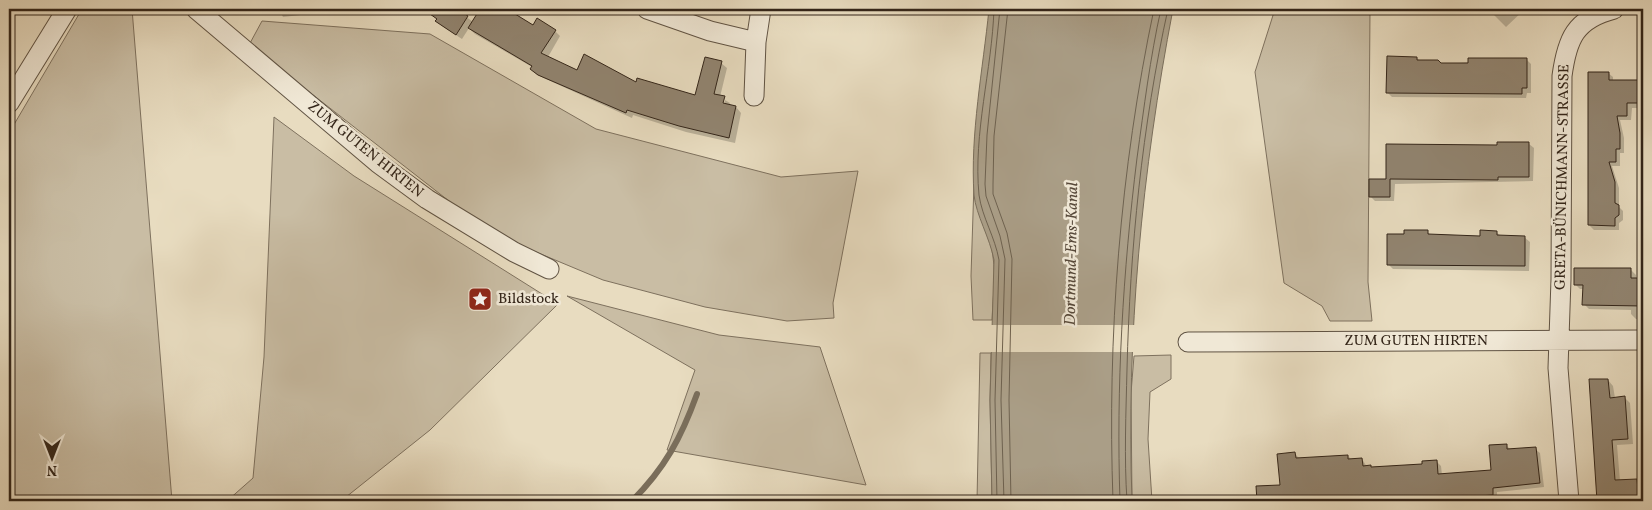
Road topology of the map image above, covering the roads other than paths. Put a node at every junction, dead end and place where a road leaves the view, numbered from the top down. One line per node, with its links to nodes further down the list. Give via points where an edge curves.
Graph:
1 (67, 9): 9 (street)
2 (196, 9): 10 (street, ZUM GUTEN HIRTEN, via 378,163 426,199 514,252)
3 (647, 9): 7 (street, via 710,31)
4 (761, 9): 7 (street)
5 (1614, 9): 6 (street, GRETA-BÜNICHMANN-STRASSE)
6 (1580, 14): 11 (street, GRETA-BÜNICHMANN-STRASSE, via 1566,52 1562,76)
7 (756, 42): 8 (street)
8 (754, 96)
9 (9, 103)
10 (549, 269)
11 (1559, 340): 12 (street, ZUM GUTEN HIRTEN); 13 (street, ZUM GUTEN HIRTEN); 14 (street, GRETA-BÜNICHMANN-STRASSE, via 1558,368)
12 (1643, 340)
13 (1188, 342)
14 (1568, 501)

